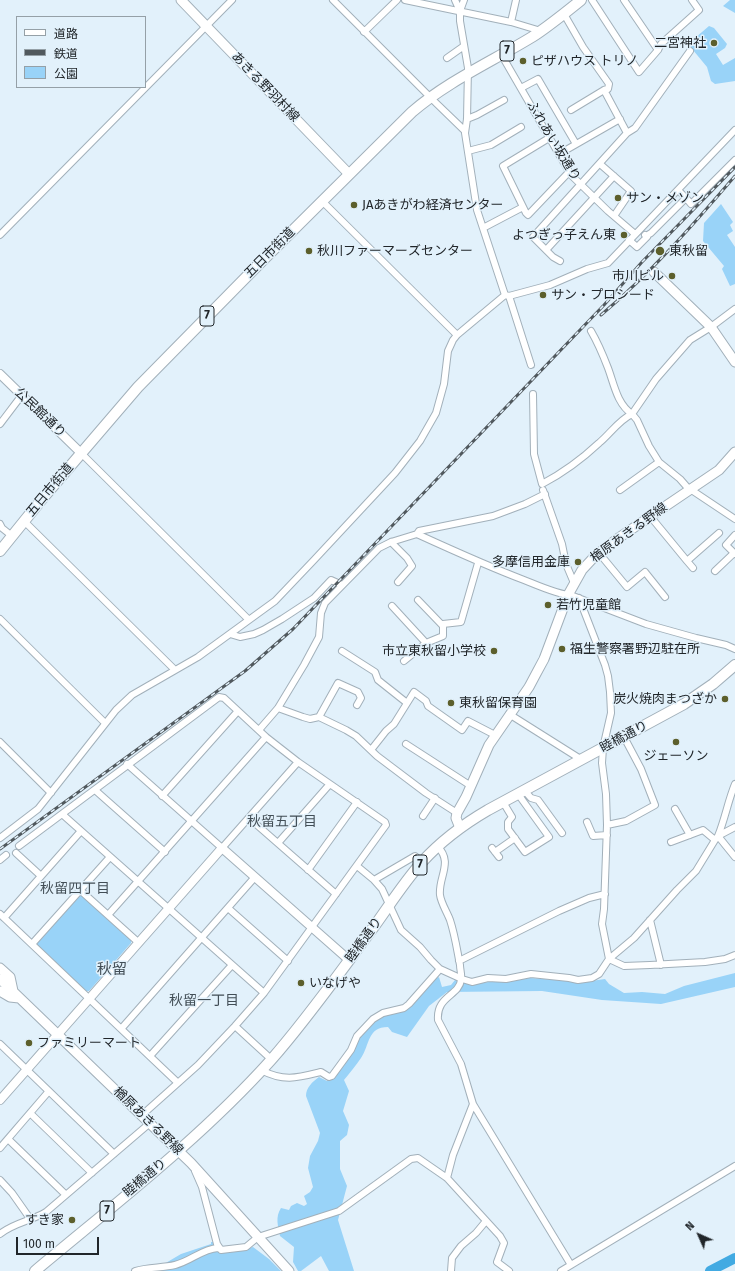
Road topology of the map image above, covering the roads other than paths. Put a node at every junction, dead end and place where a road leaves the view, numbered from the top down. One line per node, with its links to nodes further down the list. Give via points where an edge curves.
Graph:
1 (181, 0): 16 (main road, あきる野羽村線)
2 (232, 0): 16 (street)
3 (333, 0): 18 (street)
4 (397, 0): 18 (street)
5 (405, 0): 13 (street)
6 (455, 0): 13 (street)
7 (464, 0): 13 (street)
8 (516, 0): 15 (street)
9 (581, 0): 14 (main road, 五日市街道 / 7)
10 (592, 0): 20 (street, via 639,72)
11 (624, 0): 20 (street)
12 (692, 0): 20 (street, via 699,10 669,35)
13 (460, 12): 15 (street); 19 (street)
14 (564, 14): 17 (main road, 五日市街道 / 7); 28 (street, via 609,84 608,89)
15 (511, 22): 17 (street)
16 (206, 27): 26 (street); 45 (main road, あきる野羽村線)
17 (541, 31): 22 (main road, 五日市街道 / 7)
18 (364, 32): 29 (street)
19 (464, 46): 23 (street); 24 (street)
20 (658, 50)
21 (690, 50): 37 (street, via 635,128)
22 (501, 54): 24 (main road, 五日市街道 / 7); 27 (street, ふれあい坂通り)
23 (447, 58)
24 (467, 74): 29 (main road, 五日市街道 / 7); 32 (street)
25 (146, 88): 56 (street)
26 (146, 88)
27 (521, 88): 38 (street, ふれあい坂通り); 39 (street, via 538,79)
28 (604, 90): 31 (street); 33 (street)
29 (430, 97): 36 (street); 45 (main road, 五日市街道 / 7)
30 (504, 100): 32 (street)
31 (571, 110)
32 (467, 119): 36 (street)
33 (620, 119): 37 (street); 39 (street)
34 (521, 128): 40 (street, via 491,145)
35 (735, 130): 48 (street)
36 (465, 131): 40 (street)
37 (627, 133): 43 (street)
38 (549, 138): 41 (street, ふれあい坂通り); 52 (street, via 503,166)
39 (576, 144): 41 (street)
40 (468, 151): 54 (street, via 475,199)
41 (559, 154): 44 (street, ふれあい坂通り)
42 (735, 160): 50 (street, via 691,204)
43 (600, 164): 46 (street); 47 (street)
44 (569, 172): 47 (street, ふれあい坂通り); 52 (street, via 528,215)
45 (349, 174): 51 (main road, 五日市街道 / 7)
46 (614, 176): 49 (street); 53 (street, via 631,191)
47 (581, 185): 49 (street, ふれあい坂通り); 59 (street, via 533,238)
48 (678, 190): 50 (street); 55 (street)
49 (594, 198): 53 (street, ふれあい坂通り); 59 (street)
50 (686, 198): 57 (street)
51 (322, 201): 66 (street); 75 (main road, 五日市街道 / 7, via 138,387)
52 (523, 207): 54 (street)
53 (614, 216): 55 (street, ふれあい坂通り)
54 (483, 228): 62 (street)
55 (637, 232): 57 (street, ふれあい坂通り); 58 (street)
56 (0, 235)
57 (646, 236): 58 (street, via 637,247)
58 (630, 240): 62 (street, via 608,263 550,285)
59 (546, 250): 60 (street)
60 (560, 261)
61 (654, 272): 64 (main road)
62 (507, 295): 66 (street); 68 (street)
63 (735, 309): 64 (street)
64 (711, 327): 67 (main road); 72 (street, via 690,340 666,366)
65 (591, 331): 72 (street, via 598,342 617,395)
66 (457, 335): 106 (street, via 448,351 444,384 436,414 420,441 395,473 275,601)
67 (735, 362)
68 (531, 365)
69 (0, 374): 71 (street, 公民館通り)
70 (533, 394): 77 (street, via 534,454)
71 (22, 395): 73 (street); 75 (street, 公民館通り)
72 (632, 414): 76 (street); 77 (street, via 582,458)
73 (0, 424)
74 (735, 452): 79 (main road, 楢原あきる野線, via 718,470)
75 (81, 453): 83 (main road, 五日市街道 / 7); 106 (street)
76 (659, 462): 78 (street); 79 (street)
77 (542, 484): 80 (street)
78 (620, 490)
79 (690, 490): 81 (main road, 楢原あきる野線); 82 (street)
80 (545, 494): 86 (street, via 493,516 419,531); 98 (street)
81 (650, 516): 91 (main road, 楢原あきる野線); 93 (street)
82 (735, 519)
83 (24, 521): 88 (main road, 五日市街道 / 7); 114 (street)
84 (1, 526): 88 (street)
85 (719, 533): 93 (street)
86 (416, 534): 89 (street); 94 (street)
87 (735, 535): 92 (street, via 726,545)
88 (12, 536): 90 (main road, 五日市街道 / 7)
89 (391, 542): 97 (street, via 412,566); 99 (street, via 379,548)
90 (0, 551)
91 (599, 553): 98 (main road, 楢原あきる野線, via 582,570); 101 (street, via 627,587 645,572)
92 (735, 554): 96 (street)
93 (686, 561): 95 (street)
94 (478, 563): 100 (street); 107 (street, via 461,622)
95 (693, 568)
96 (714, 571)
97 (398, 582)
98 (574, 583): 100 (main road, 楢原あきる野線)
99 (342, 585): 108 (street, via 331,580 314,598 254,634 240,637); 117 (street, via 325,603 321,613 319,637)
100 (568, 596): 102 (street); 119 (main road, 楢原あきる野線, via 544,659 529,687)
101 (665, 597)
102 (579, 598): 110 (street, via 646,624 726,645); 128 (street, via 608,676 611,713)
103 (418, 600): 107 (street)
104 (392, 606): 109 (street)
105 (0, 620): 121 (street)
106 (249, 620): 108 (street)
107 (443, 626): 109 (street, via 443,636)
108 (230, 634): 114 (street)
109 (426, 643): 112 (street)
110 (735, 650)
111 (342, 651): 115 (street, via 375,672 378,680)
112 (404, 661)
113 (735, 665): 125 (main road, 睦橋通り / 7, via 684,704)
114 (175, 670): 121 (street, via 126,699)
115 (407, 703): 123 (street, via 414,692 426,701 428,706 462,730 468,721); 129 (street, via 394,724)
116 (358, 705): 120 (street, via 361,698 358,692 338,683)
117 (278, 708): 120 (street, via 310,719); 122 (street)
118 (238, 711): 122 (street); 132 (street, via 224,698 219,697); 139 (street)
119 (509, 714): 123 (main road, 楢原あきる野線); 130 (street)
120 (319, 717): 129 (street, via 356,736)
121 (105, 723): 138 (street)
122 (259, 730): 124 (street)
123 (495, 735): 135 (main road, 楢原あきる野線)
124 (266, 737): 131 (street); 148 (street)
125 (624, 737): 128 (main road, 睦橋通り / 7); 150 (street, via 641,769 655,805 626,820)
126 (0, 742): 138 (street)
127 (406, 744): 135 (street)
128 (603, 748): 130 (main road, 睦橋通り / 7); 150 (street)
129 (371, 750): 140 (street)
130 (582, 760): 137 (main road, 睦橋通り / 7)
131 (298, 762): 134 (street); 147 (street)
132 (127, 764): 136 (street); 139 (street)
133 (735, 784): 159 (street, via 726,817)
134 (328, 785): 141 (street); 161 (street)
135 (470, 786): 144 (main road, 楢原あきる野線)
136 (95, 790): 145 (street); 165 (street)
137 (521, 792): 142 (main road, 睦橋通り / 7); 154 (street, via 538,800); 158 (street, via 549,837 525,852)
138 (51, 793): 157 (street, via 31,816)
139 (162, 796): 148 (street)
140 (434, 798): 144 (street); 146 (street)
141 (357, 802): 173 (street, via 386,825); 174 (street)
142 (503, 802): 152 (main road, 睦橋通り / 7); 158 (street, via 512,817 508,822 508,829)
143 (676, 809): 156 (street)
144 (457, 813): 152 (main road)
145 (62, 814): 153 (street); 162 (street)
146 (424, 816)
147 (249, 818): 161 (street); 164 (street)
148 (192, 821): 164 (street); 165 (street)
149 (587, 822): 155 (street, via 594,836)
150 (607, 825): 155 (street)
151 (735, 827): 159 (street)
152 (460, 828): 163 (main road, 睦橋通り / 7)
153 (81, 831): 169 (street); 175 (street)
154 (562, 833)
155 (607, 835): 181 (street)
156 (690, 835): 159 (street, via 703,830); 160 (street)
157 (0, 838)
158 (515, 838): 166 (street)
159 (716, 838): 170 (street); 187 (street, via 696,871)
160 (671, 842)
161 (278, 843): 174 (street)
162 (19, 846)
163 (438, 846): 172 (main road, 睦橋通り / 7); 195 (street, via 445,863 440,896 454,931)
164 (222, 848): 176 (street); 183 (street)
165 (165, 852): 178 (street)
166 (495, 852)
167 (16, 853): 175 (street)
168 (6, 855): 171 (street)
169 (110, 857): 178 (street); 179 (street)
170 (735, 857)
171 (0, 860)
172 (422, 862): 177 (street, via 415,856); 182 (main road, 睦橋通り / 7)
173 (357, 866): 177 (street); 180 (street)
174 (308, 870): 180 (street)
175 (41, 876): 186 (street)
176 (255, 877): 184 (street); 188 (street)
177 (374, 880): 182 (street)
178 (138, 882): 183 (street); 185 (street)
179 (80, 890): 185 (street); 191 (street)
180 (336, 894): 188 (street)
181 (605, 894): 193 (street, via 602,924); 195 (street, via 588,898 559,911)
182 (390, 904): 194 (main road, 睦橋通り / 7); 200 (street, via 401,930)
183 (168, 908): 189 (street); 190 (street)
184 (228, 908): 189 (street); 196 (street)
185 (108, 915): 190 (street)
186 (2, 916): 191 (street)
187 (650, 920): 193 (street); 198 (street)
188 (312, 928): 194 (street); 196 (street)
189 (201, 938): 197 (street); 209 (street)
190 (139, 943): 207 (street)
191 (32, 944): 207 (street)
192 (735, 955): 198 (street, via 725,959)
193 (610, 959): 198 (street, via 624,966); 202 (street, via 600,974 578,980 531,974 472,982)
194 (349, 960): 213 (main road, 睦橋通り / 7)
195 (459, 960): 202 (street)
196 (288, 961): 205 (street)
197 (232, 965): 205 (street); 212 (street)
198 (661, 965)
199 (0, 968): 204 (main road, via 10,977)
200 (440, 969): 202 (street); 215 (street, via 410,1004 383,1013 370,1022 357,1036 351,1050 332,1076 321,1072 287,1078)
201 (0, 979): 204 (main road, 楢原あきる野線)
202 (462, 979): 219 (street, via 440,1005 437,1016 440,1027 461,1064)
203 (0, 991): 206 (main road, via 10,997)
204 (12, 991): 206 (main road, 楢原あきる野線)
205 (264, 993): 208 (street)
206 (19, 998): 210 (main road, 楢原あきる野線)
207 (89, 999): 209 (street); 210 (street)
208 (235, 1026): 213 (street); 216 (street)
209 (121, 1029): 212 (street)
210 (57, 1035): 214 (street); 221 (main road, 楢原あきる野線)
211 (0, 1044): 214 (street)
212 (150, 1056): 216 (street)
213 (271, 1059): 215 (main road, 睦橋通り / 7)
214 (27, 1070): 217 (street); 218 (street)
215 (261, 1070): 225 (main road, 睦橋通り / 7)
216 (178, 1083): 221 (street)
217 (49, 1091): 220 (street); 226 (street)
218 (0, 1100)
219 (473, 1104): 230 (street); 238 (street)
220 (30, 1113): 223 (street); 229 (street)
221 (142, 1115): 222 (main road, 楢原あきる野線)
222 (150, 1123): 225 (main road, 楢原あきる野線); 226 (street)
223 (8, 1139): 224 (street); 232 (street)
224 (0, 1148)
225 (178, 1150): 227 (main road, 楢原あきる野線); 239 (main road, 睦橋通り / 7)
226 (114, 1154): 229 (street)
227 (191, 1163): 236 (main road, 楢原あきる野線); 237 (street, via 202,1187)
228 (735, 1166): 238 (street)
229 (92, 1173): 232 (street)
230 (447, 1178): 234 (street); 236 (street, via 415,1158 339,1211)
231 (0, 1180): 233 (street)
232 (66, 1195): 233 (street, via 46,1212)
233 (31, 1220): 235 (street)
234 (486, 1221): 242 (street, via 452,1258); 243 (street, via 503,1240 497,1262)
235 (1, 1232)
236 (258, 1237): 237 (street, via 246,1247 221,1250); 241 (main road, 楢原あきる野線)
237 (218, 1248): 240 (street, via 206,1250 176,1265)
238 (571, 1265): 244 (street)
239 (35, 1271)
240 (136, 1271)
241 (289, 1271)
242 (451, 1271)
243 (509, 1271)
244 (561, 1271)

